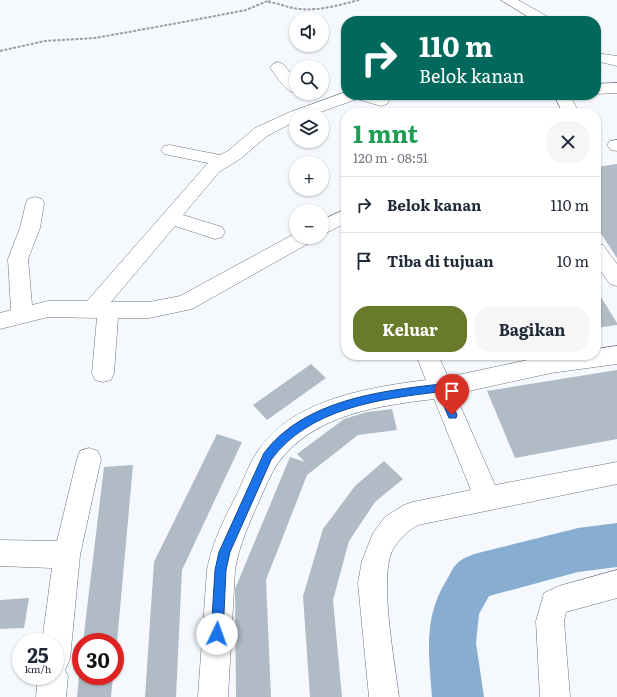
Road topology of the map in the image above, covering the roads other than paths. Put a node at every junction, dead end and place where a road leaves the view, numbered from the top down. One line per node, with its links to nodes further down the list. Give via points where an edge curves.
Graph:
1 (508, 0): 2 (street)
2 (536, 16)
3 (601, 59): 4 (street)
4 (617, 61)
5 (278, 67): 6 (street)
6 (289, 80)
7 (617, 88): 8 (street)
8 (601, 89)
9 (341, 99): 12 (street)
10 (378, 100): 11 (street)
11 (381, 101)
12 (316, 108)
13 (289, 119): 15 (street, via 261,132 234,155)
14 (170, 150): 15 (street)
15 (222, 161): 17 (street, via 213,168)
16 (35, 204): 25 (street, via 30,228 18,259)
17 (172, 218): 20 (street); 24 (street)
18 (341, 218): 19 (street)
19 (329, 224)
20 (215, 232)
21 (291, 244): 24 (street, via 185,303 149,310)
22 (601, 257): 23 (street)
23 (617, 279)
24 (101, 309): 25 (street, via 48,309); 31 (street)
25 (22, 314): 26 (street)
26 (0, 320)
27 (617, 355): 28 (street)
28 (601, 356)
29 (429, 360): 32 (street)
30 (549, 360): 32 (street)
31 (103, 373)
32 (441, 388): 35 (street); 42 (street, via 394,394 345,405 309,421 278,443 268,456 224,552 220,570)
33 (89, 460): 37 (street)
34 (617, 473): 35 (street)
35 (488, 499): 43 (street, via 413,514 392,528 380,547 373,567 372,583)
36 (0, 553): 37 (street)
37 (67, 555): 39 (street)
38 (617, 584): 44 (street, via 554,603 550,621)
39 (58, 633)
40 (52, 685): 41 (street)
41 (51, 697)
42 (213, 697)
43 (384, 697)
44 (555, 697)

